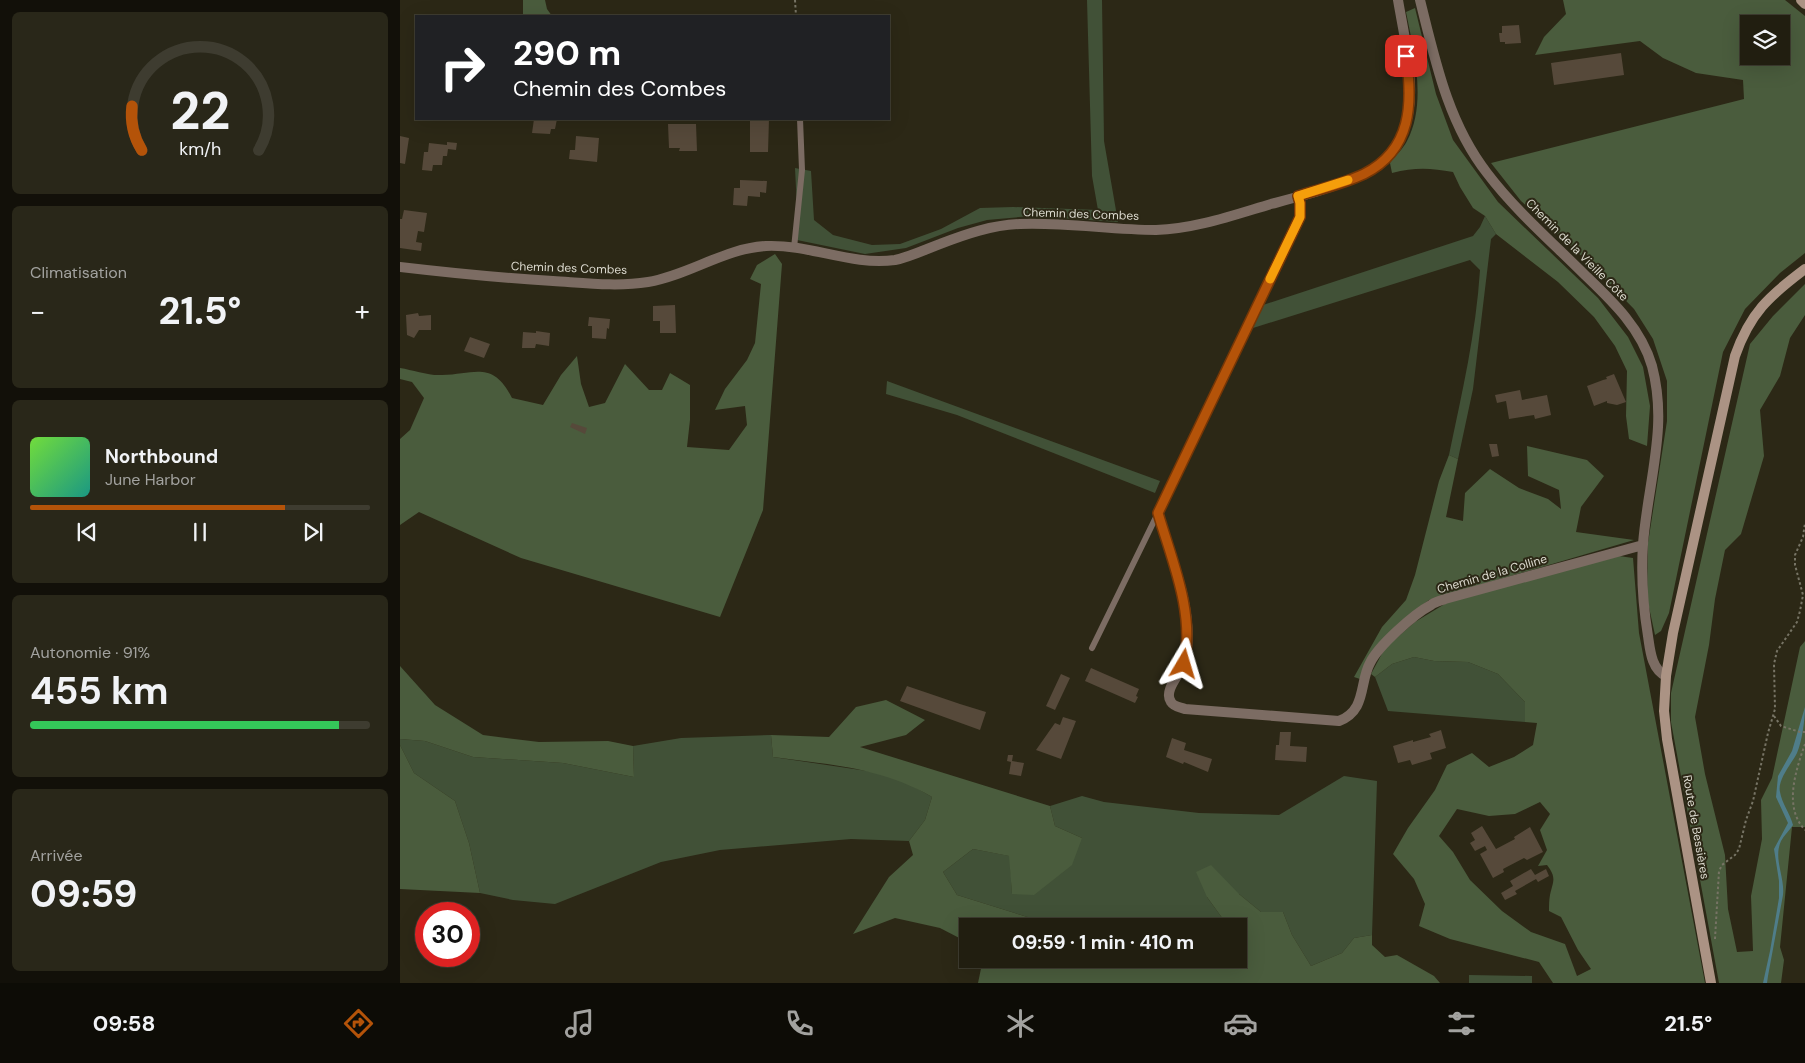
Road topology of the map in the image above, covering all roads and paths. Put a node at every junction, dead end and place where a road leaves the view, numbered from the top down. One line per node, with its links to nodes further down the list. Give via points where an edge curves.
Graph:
1 (795, 0): 6 (path)
2 (1398, 0): 8 (street, Chemin des Combes, via 1410,96 1402,137 1388,157 1364,174)
3 (1420, 0): 14 (street, Chemin de la Vieille Côte, via 1440,78 1469,149 1513,203 1618,307 1644,343 1652,366 1658,426)
4 (1801, 0): 5 (main road)
5 (1805, 4)
6 (796, 15)
7 (800, 120): 9 (lane, via 802,170)
8 (1298, 196): 9 (street, Chemin des Combes, via 1193,225 1158,230 1021,224 992,228 965,234 897,260 861,261); 12 (street, via 1300,217)
9 (794, 248): 10 (street, Chemin des Combes, via 751,248 677,275 625,284 499,278)
10 (400, 267)
11 (1805, 269): 16 (main road, Route de Bessières, via 1761,307 1735,356)
12 (1158, 513): 14 (street, Chemin de la Colline, via 1182,596 1187,626 1184,664 1171,688 1170,702 1185,709 1339,720 1352,712 1359,701 1370,661 1386,642 1430,605); 15 (lane)
13 (1805, 523): 17 (path, via 1795,555 1802,595 1800,611 1797,622 1777,651)
14 (1643, 545): 16 (street, Chemin de la Vieille Côte, via 1643,610 1651,654 1661,674)
15 (1092, 648)
16 (1666, 676): 21 (main road, Route de Bessières, via 1664,711 1667,739)
17 (1774, 716): 18 (path, via 1781,726); 21 (path, via 1739,849 1719,871 1715,938 1712,951)
18 (1805, 732)
19 (1805, 744): 20 (path, via 1794,785 1794,810 1798,823)
20 (1805, 830)
21 (1706, 954): 22 (main road, Route de Bessières)
22 (1711, 983)

